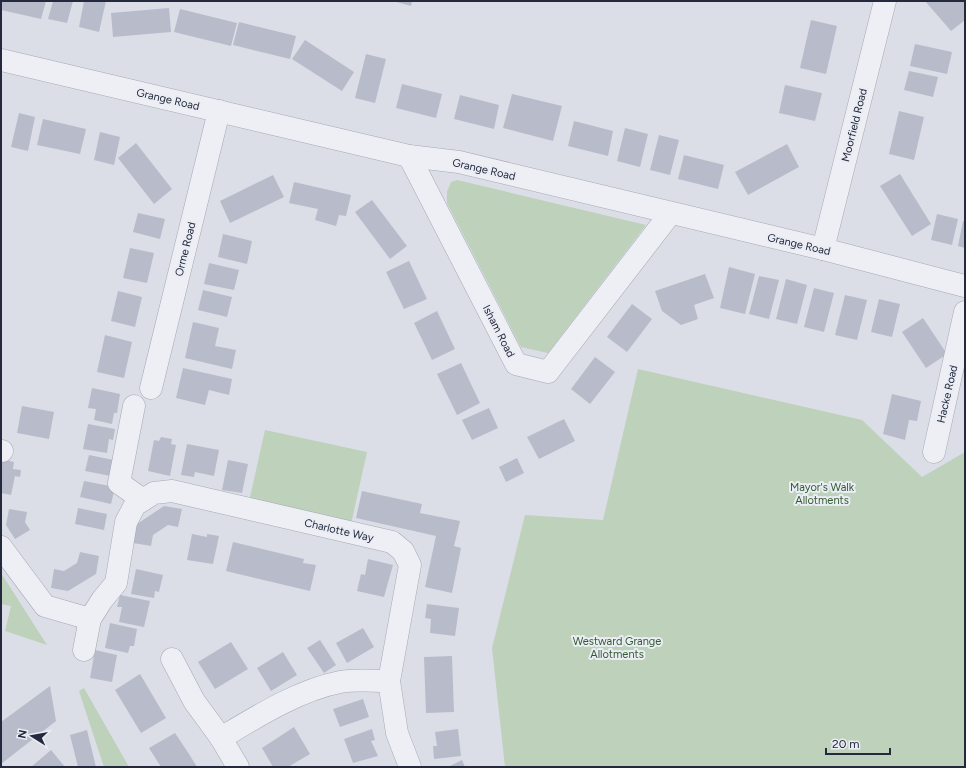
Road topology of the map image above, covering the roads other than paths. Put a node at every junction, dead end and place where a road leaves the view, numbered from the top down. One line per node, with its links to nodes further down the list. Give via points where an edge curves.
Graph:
1 (885, 1): 6 (street, Moorfield Road)
2 (1, 60): 3 (street, Grange Road)
3 (219, 111): 4 (street, Grange Road); 9 (street, Orme Road)
4 (409, 156): 5 (street, Grange Road, via 459,162); 5 (street, Isham Road, via 516,364 548,372)
5 (670, 214): 6 (street, Grange Road)
6 (823, 249): 7 (street, Grange Road)
7 (965, 286)
8 (965, 312): 11 (street, Hacke Road)
9 (151, 388)
10 (134, 406): 12 (street, via 119,483)
11 (934, 452)
12 (143, 500): 14 (street, Charlotte Way, via 135,505 126,522 116,583); 17 (street, Charlotte Way, via 154,493 172,491 392,542 403,551 410,565)
13 (1, 547): 14 (street, via 45,606)
14 (90, 619): 15 (street, Charlotte Way)
15 (84, 650)
16 (172, 659): 18 (street, via 194,702)
17 (389, 681): 18 (street, via 342,682 319,687 293,698); 20 (street, Charlotte Way, via 397,733)
18 (221, 738): 19 (street)
19 (238, 767)
20 (410, 767)

